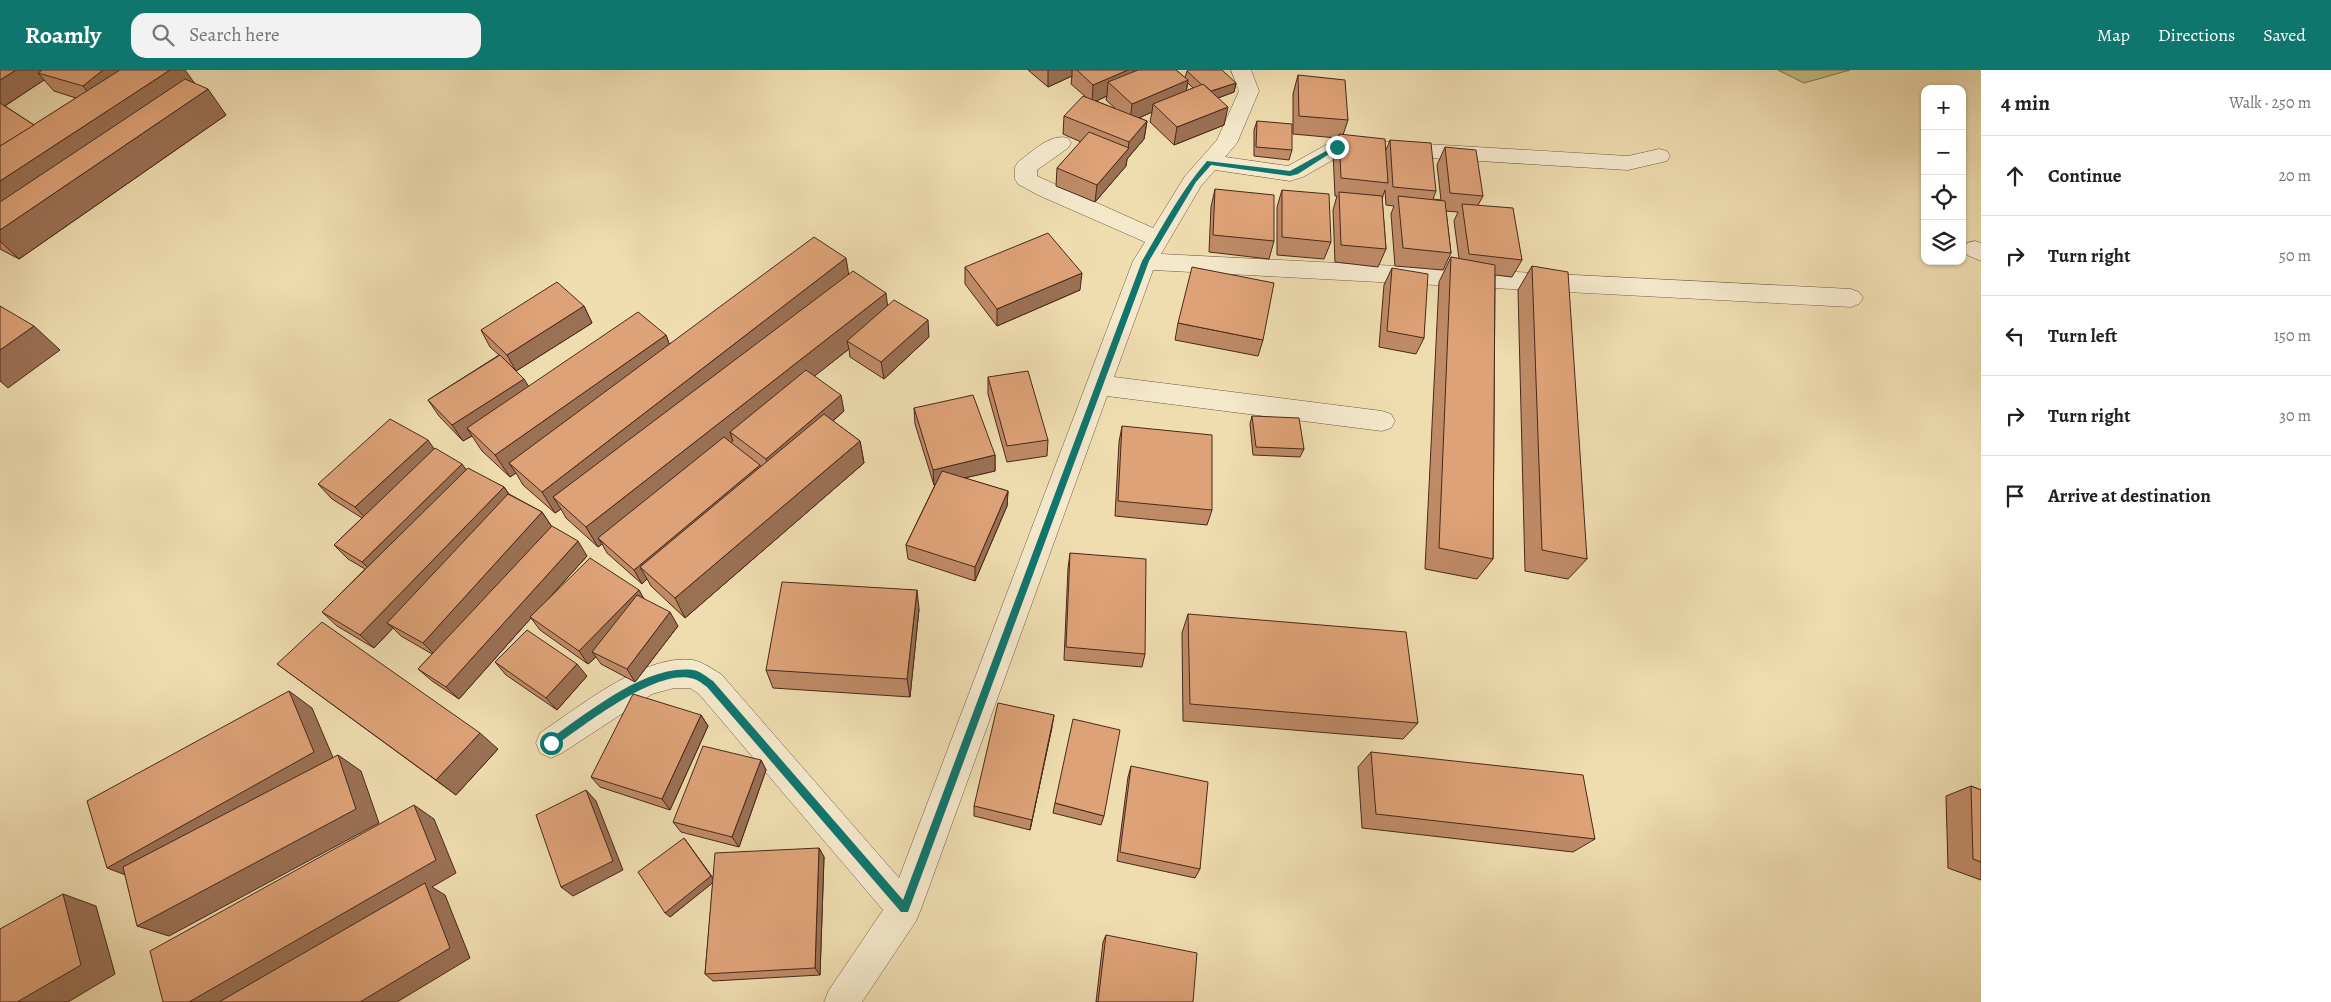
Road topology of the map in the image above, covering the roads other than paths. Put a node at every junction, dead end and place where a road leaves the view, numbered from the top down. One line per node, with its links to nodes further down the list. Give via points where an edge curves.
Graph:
1 (1241, 70): 4 (street, via 1249,91 1226,143)
2 (1060, 143): 5 (street, via 1026,167 1026,179)
3 (1659, 156): 4 (street, via 1628,163 1341,146 1290,174)
4 (1209, 162): 5 (street, via 1193,181)
5 (1152, 250): 6 (street); 7 (street)
6 (1851, 298)
7 (1099, 385): 8 (street); 10 (street)
8 (1382, 421)
9 (551, 743): 10 (street, via 644,682 674,674 694,674 710,684)
10 (904, 909): 11 (street)
11 (841, 1002)

